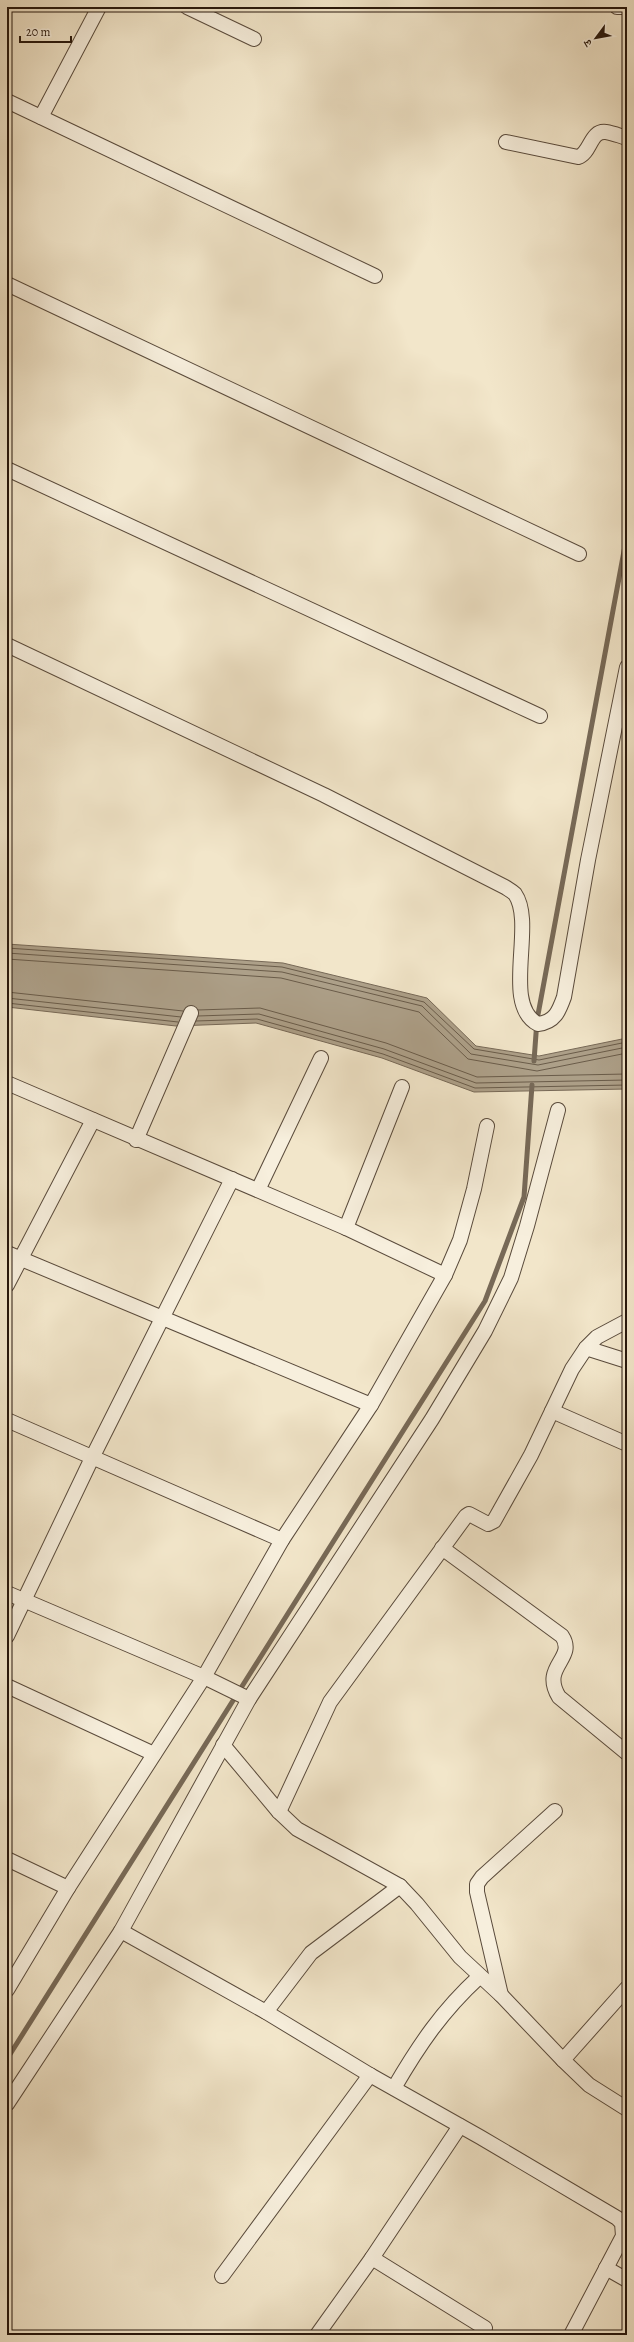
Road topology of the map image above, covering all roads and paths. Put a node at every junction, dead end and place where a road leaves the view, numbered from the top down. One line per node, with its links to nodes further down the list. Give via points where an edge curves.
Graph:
1 (100, 7): 7 (street)
2 (187, 7): 5 (street)
3 (617, 7): 4 (street)
4 (627, 7)
5 (254, 39)
6 (7, 101): 7 (street)
7 (41, 117): 10 (street)
8 (627, 138): 9 (street, via 606,132 598,133 586,151 578,157)
9 (506, 142)
10 (375, 276)
11 (7, 284): 13 (street)
12 (7, 469): 16 (street)
13 (579, 554)
14 (7, 645): 15 (street, via 317,792 505,886 514,894 519,905 520,984 523,1006 534,1022 551,1021 558,1013 564,997 588,860)
15 (627, 667)
16 (540, 716)
17 (191, 1013): 24 (street)
18 (321, 1058): 26 (street)
19 (7, 1083): 22 (street)
20 (402, 1087): 27 (street)
21 (558, 1110): 48 (street, via 511,1278 495,1313 432,1419)
22 (93, 1120): 24 (street); 29 (street)
23 (487, 1126): 30 (street, via 460,1240)
24 (136, 1140): 25 (street)
25 (232, 1179): 26 (street); 32 (street)
26 (258, 1190): 27 (street)
27 (346, 1228): 30 (street)
28 (7, 1253): 29 (street)
29 (21, 1259): 31 (street); 32 (street)
30 (445, 1275): 36 (street)
31 (7, 1285)
32 (162, 1318): 36 (street); 40 (street)
33 (627, 1321): 34 (street, via 597,1337)
34 (586, 1348): 35 (street); 37 (street, via 572,1369)
35 (627, 1361)
36 (371, 1404): 41 (street)
37 (552, 1411): 39 (street); 42 (street, via 494,1521 488,1524 469,1514)
38 (7, 1420): 40 (street)
39 (627, 1444)
40 (92, 1458): 41 (street); 44 (street)
41 (282, 1540): 46 (street)
42 (442, 1548): 50 (street, via 562,1636 567,1649 552,1678 554,1688 560,1697); 53 (street, via 330,1702)
43 (7, 1593): 44 (street)
44 (24, 1601): 45 (street); 46 (street)
45 (7, 1636)
46 (204, 1676): 48 (street); 51 (street)
47 (7, 1686): 51 (street)
48 (245, 1697): 49 (street)
49 (223, 1745): 53 (street); 57 (street)
50 (627, 1753)
51 (154, 1754): 56 (street)
52 (555, 1811): 61 (street, via 477,1884)
53 (279, 1812): 55 (street, via 297,1829)
54 (7, 1859): 56 (street)
55 (400, 1886): 58 (street); 62 (street, via 311,1953)
56 (68, 1888): 60 (street)
57 (121, 1931): 62 (street); 66 (street)
58 (479, 1976): 61 (street); 65 (street, via 440,2016 420,2043)
59 (627, 1988): 63 (street)
60 (7, 1990)
61 (501, 1995): 63 (street)
62 (266, 2012): 64 (street)
63 (563, 2060): 67 (street, via 589,2084)
64 (370, 2075): 65 (street); 71 (street)
65 (394, 2088): 68 (street)
66 (7, 2104)
67 (627, 2109)
68 (460, 2126): 69 (street); 70 (street, via 622,2223 623,2236)
69 (372, 2258): 73 (street); 74 (street)
70 (606, 2268): 72 (street); 75 (street)
71 (222, 2276)
72 (627, 2280)
73 (485, 2328)
74 (317, 2335)
75 (571, 2335)

